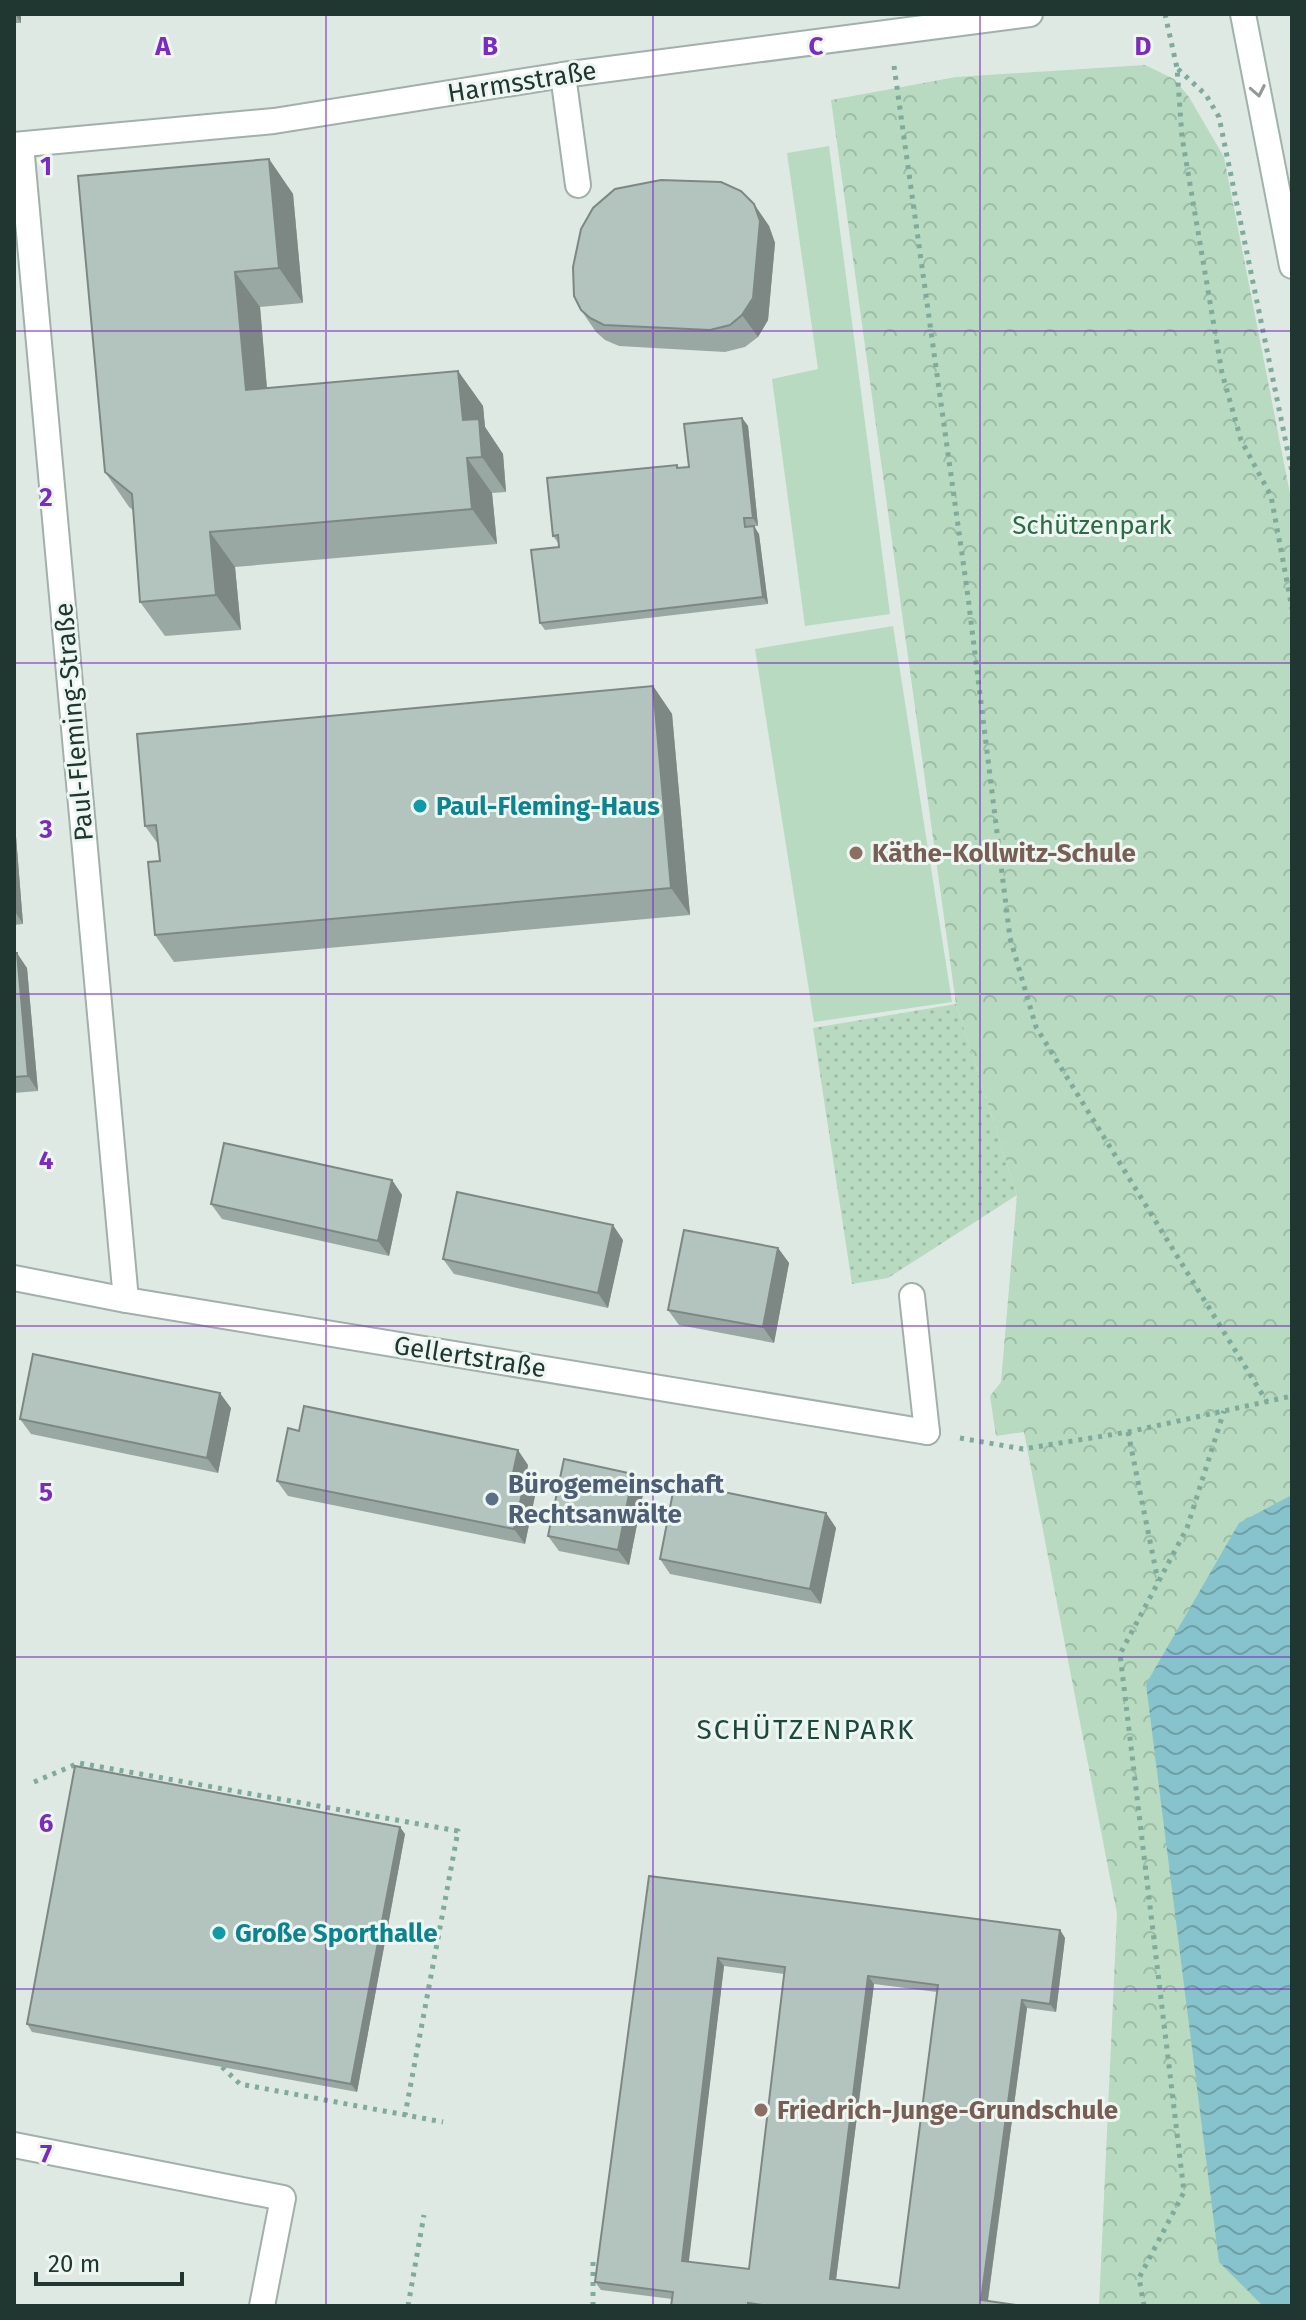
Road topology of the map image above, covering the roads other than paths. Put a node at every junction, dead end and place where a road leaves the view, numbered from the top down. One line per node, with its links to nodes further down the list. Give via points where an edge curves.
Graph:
1 (1030, 14): 3 (street, Harmsstraße)
2 (1243, 14): 6 (street, one-way to 6)
3 (563, 75): 4 (street, Harmsstraße, via 274,121); 5 (street)
4 (17, 145): 9 (street, Paul-Fleming-Straße)
5 (578, 185)
6 (1292, 266)
7 (14, 1278): 9 (street, Gellertstraße)
8 (912, 1296): 9 (street, Gellertstraße, via 927,1432)
9 (126, 1300)
10 (14, 2145): 11 (street, via 283,2198)
11 (262, 2306)

